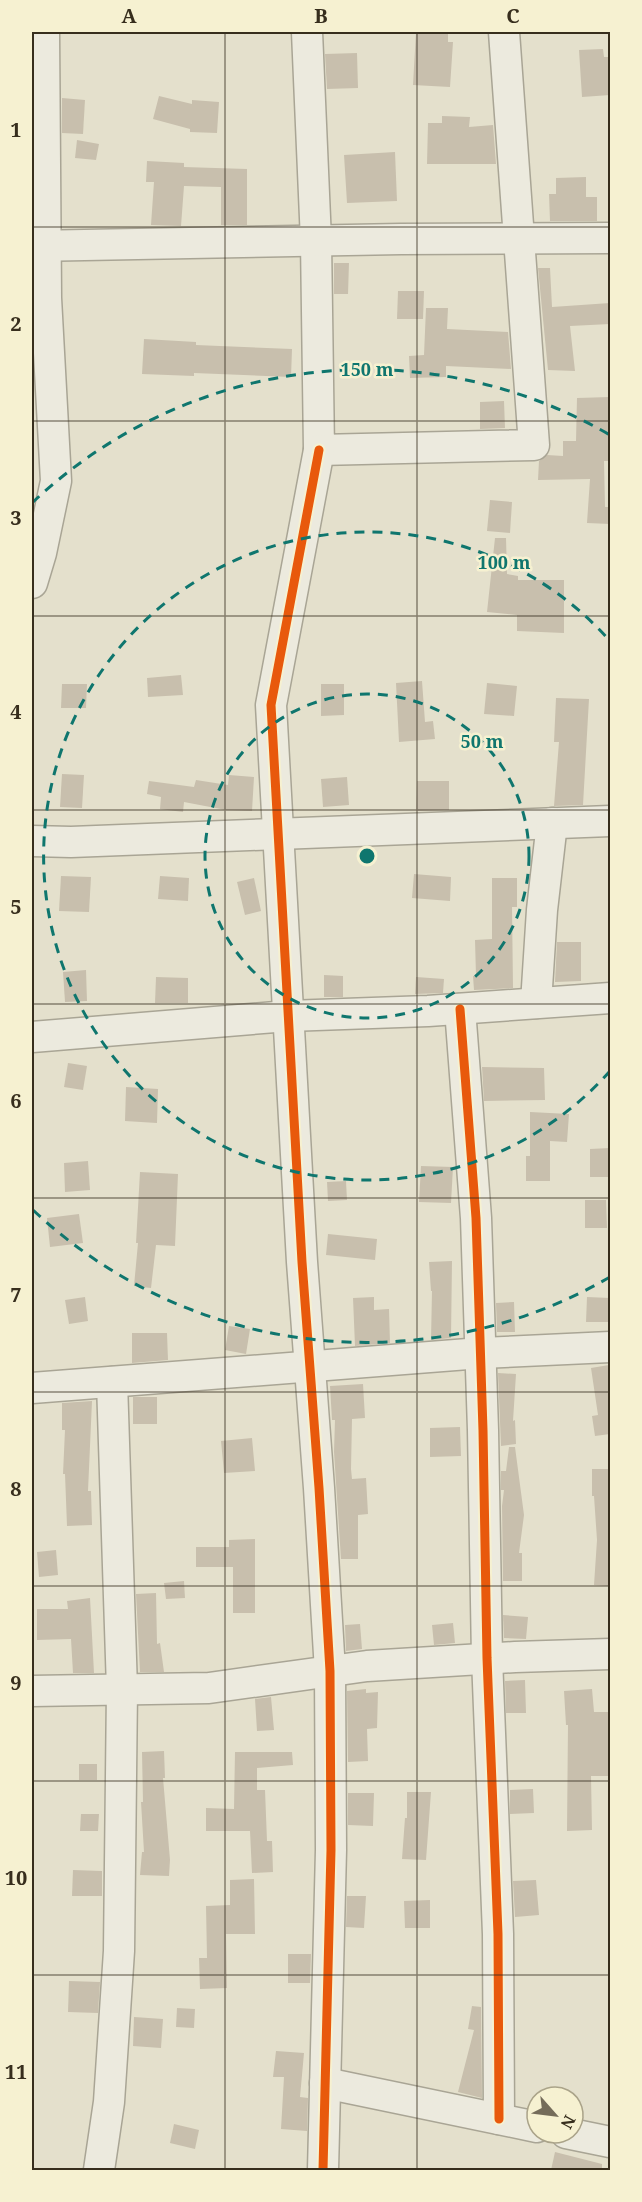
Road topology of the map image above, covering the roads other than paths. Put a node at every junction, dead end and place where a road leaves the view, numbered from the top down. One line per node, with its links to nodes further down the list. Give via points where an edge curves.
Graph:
1 (44, 32): 4 (street)
2 (307, 32): 7 (street)
3 (504, 32): 6 (street)
4 (38, 67): 8 (street)
5 (610, 238): 6 (street)
6 (520, 240): 7 (street); 9 (street, via 534,445)
7 (316, 241): 8 (street); 9 (street)
8 (39, 246): 10 (street, via 46,298)
9 (319, 450): 14 (street, via 271,705)
10 (43, 454): 11 (street, via 57,481)
11 (32, 584)
12 (610, 821): 13 (street)
13 (552, 823): 14 (street); 17 (street)
14 (279, 833): 15 (street); 19 (street)
15 (32, 841)
16 (610, 998): 17 (street)
17 (537, 1003): 18 (street)
18 (460, 1009): 19 (street); 22 (street, via 476,1218)
19 (288, 1016): 20 (street); 23 (street)
20 (32, 1037)
21 (610, 1347): 22 (street)
22 (481, 1353): 23 (street); 27 (street)
23 (310, 1366): 24 (street); 28 (street)
24 (112, 1382): 25 (street); 29 (street)
25 (32, 1388)
26 (610, 1654): 27 (street)
27 (487, 1658): 28 (street); 32 (street, via 498,1934)
28 (330, 1671): 29 (street, via 209,1688); 31 (street, via 331,1850)
29 (122, 1689): 30 (street); 36 (street, via 119,1951 109,2102)
30 (32, 1691)
31 (325, 2083): 32 (street); 37 (street)
32 (499, 2119): 33 (street)
33 (525, 2124)
34 (585, 2137): 35 (street)
35 (610, 2142)
36 (99, 2170)
37 (323, 2170)

